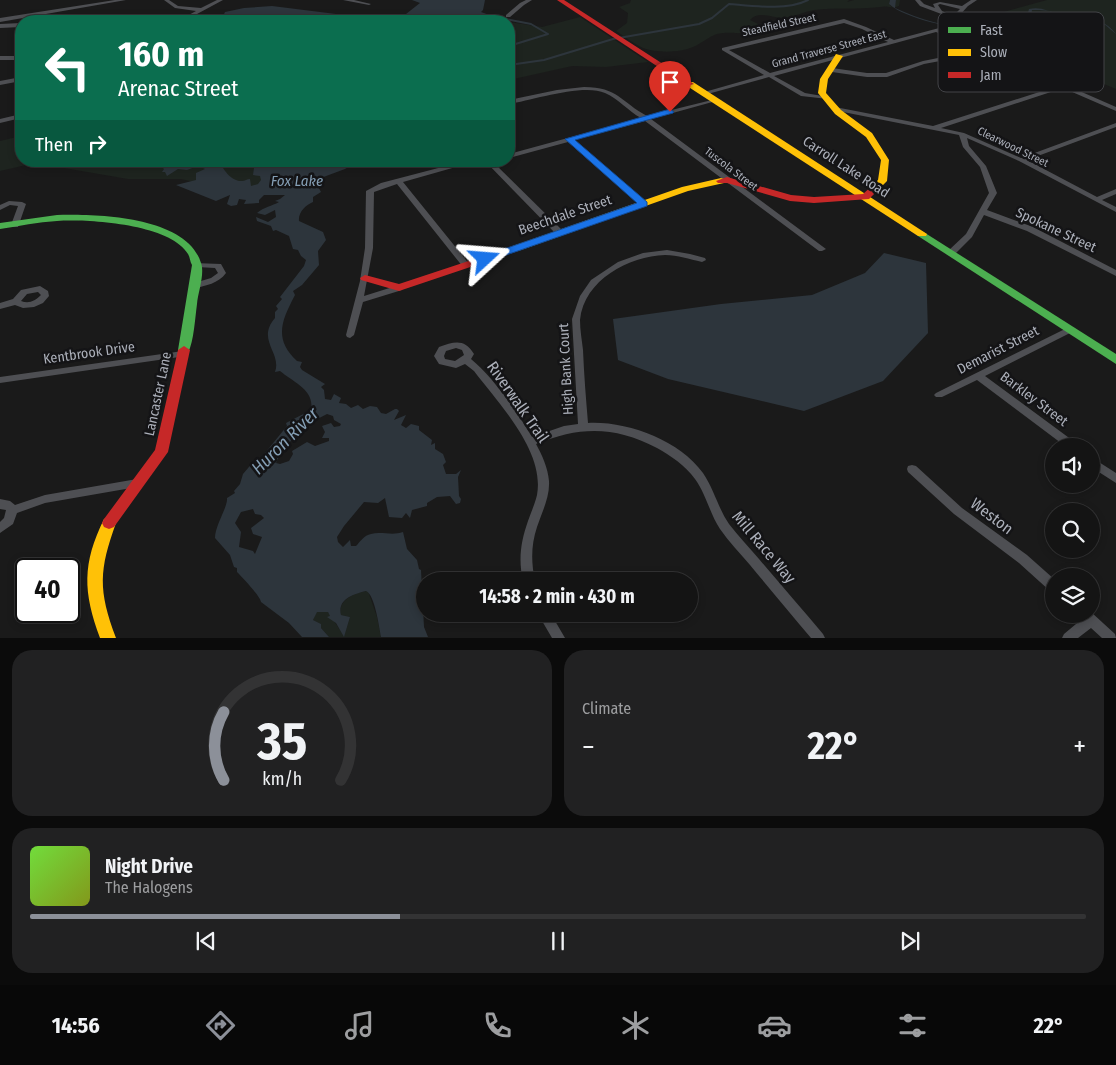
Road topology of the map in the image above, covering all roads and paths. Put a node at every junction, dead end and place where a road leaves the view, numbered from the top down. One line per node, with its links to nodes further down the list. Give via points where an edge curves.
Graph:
1 (79, 0): 11 (street)
2 (124, 0): 11 (street)
3 (166, 0): 13 (street, via 177,7)
4 (221, 0): 13 (street)
5 (345, 0): 6 (street, via 370,4)
6 (360, 0)
7 (530, 0): 19 (street)
8 (560, 0): 38 (street, Carroll Lake Road)
9 (917, 0): 14 (street, via 922,6)
10 (976, 0): 12 (street)
11 (82, 7): 17 (street)
12 (964, 8): 15 (street, via 936,4); 16 (street)
13 (201, 10): 18 (street)
14 (938, 12)
15 (940, 12)
16 (961, 12)
17 (32, 15)
18 (192, 15)
19 (509, 15)
20 (15, 18): 21 (street)
21 (0, 20)
22 (841, 22): 26 (street, via 856,24); 27 (street, Steadfield Street, via 732,46)
23 (15, 25): 24 (street)
24 (0, 26)
25 (936, 30): 26 (street, Grand Traverse Street East)
26 (893, 42): 28 (street, Grand Traverse Street East)
27 (725, 51): 33 (street)
28 (839, 56): 32 (street); 33 (street, Grand Traverse Street East)
29 (0, 58): 30 (street)
30 (15, 58)
31 (938, 60): 32 (street, via 887,75)
32 (832, 70): 39 (street, via 824,79 822,93)
33 (769, 76): 38 (street, Grand Traverse Street East); 39 (street, via 803,95)
34 (15, 80): 35 (street)
35 (0, 83)
36 (1044, 92): 48 (street)
37 (1076, 92): 43 (street)
38 (704, 93): 40 (street, Carroll Lake Road)
39 (826, 98): 42 (street)
40 (714, 100): 45 (street); 58 (street, Carroll Lake Road)
41 (515, 101): 45 (street, Tuscola Street, via 586,88 603,89)
42 (835, 109): 48 (street, Clearwood Street); 58 (street, via 869,135 885,160 882,181)
43 (1116, 109)
44 (15, 117): 46 (street)
45 (646, 118): 50 (street); 55 (street, Tuscola Street)
46 (0, 121)
47 (1116, 125): 52 (street)
48 (935, 128): 49 (street, Clearwood Street)
49 (962, 134): 52 (street, Clearwood Street); 63 (street, via 966,147 982,166 993,193)
50 (569, 139): 51 (street); 60 (street)
51 (515, 154)
52 (1021, 160): 59 (street, Clearwood Street)
53 (452, 167): 56 (street)
54 (494, 167): 66 (street)
55 (727, 180): 58 (street, Beechdale Street, via 798,198 829,201); 60 (street, Beechdale Street, via 685,189); 67 (street, Tuscola Street)
56 (399, 181): 71 (street); 73 (street, via 370,191)
57 (1116, 191): 59 (street)
58 (866, 197): 68 (street, Carroll Lake Road)
59 (1096, 200): 62 (street, Clearwood Street)
60 (644, 204): 66 (street, Beechdale Street)
61 (0, 208): 64 (street, via 9,203 22,204)
62 (1116, 210)
63 (984, 212): 68 (street, via 969,235); 72 (street, Spokane Street, via 1030,229)
64 (14, 225): 65 (street); 70 (street, via 76,218 138,225 183,243 192,251)
65 (0, 226)
66 (560, 233): 71 (street, Beechdale Street)
67 (822, 249)
68 (951, 253): 79 (street, Carroll Lake Road)
69 (702, 260): 87 (street, High Bank Court, via 674,252 647,254 617,266 592,284 576,319)
70 (197, 265): 74 (street, Lancaster Lane); 74 (street, via 218,266 222,272 213,280)
71 (466, 265): 75 (street, Beechdale Street)
72 (1116, 273)
73 (365, 278): 75 (street); 76 (street)
74 (194, 286): 81 (street, Lancaster Lane)
75 (399, 288): 76 (street)
76 (359, 300): 80 (street)
77 (17, 301): 78 (street)
78 (0, 306)
79 (1069, 330): 83 (street, Carroll Lake Road); 84 (street, Demarist Street)
80 (350, 335)
81 (183, 354): 85 (street, Kentbrook Drive); 93 (street, Lancaster Lane, via 161,452)
82 (466, 360): 89 (street, Riverwalk Trail, via 477,368)
83 (1116, 360)
84 (978, 376): 86 (street, Demarist Street); 88 (street, Barkley Street)
85 (0, 380)
86 (939, 395)
87 (583, 427): 89 (street, Mill Race Way, via 551,433); 104 (street, Mill Race Way, via 633,431 685,460 697,474 725,527)
88 (1061, 438)
89 (530, 442): 97 (street, Riverwalk Trail, via 540,464 544,488 526,545)
90 (1100, 467): 92 (street)
91 (912, 469): 98 (street, Weston, via 958,511)
92 (1116, 479)
93 (138, 483): 95 (street, via 45,499); 102 (street, Lancaster Lane, via 110,520 97,553 93,590)
94 (0, 504): 95 (street, via 10,506)
95 (12, 510): 96 (street, via 9,521)
96 (0, 528)
97 (527, 572)
98 (1045, 579)
99 (549, 622): 103 (street)
100 (1082, 623): 105 (street)
101 (1095, 623): 106 (street)
102 (108, 638)
103 (559, 638)
104 (819, 638)
105 (1068, 638)
106 (1111, 638)

